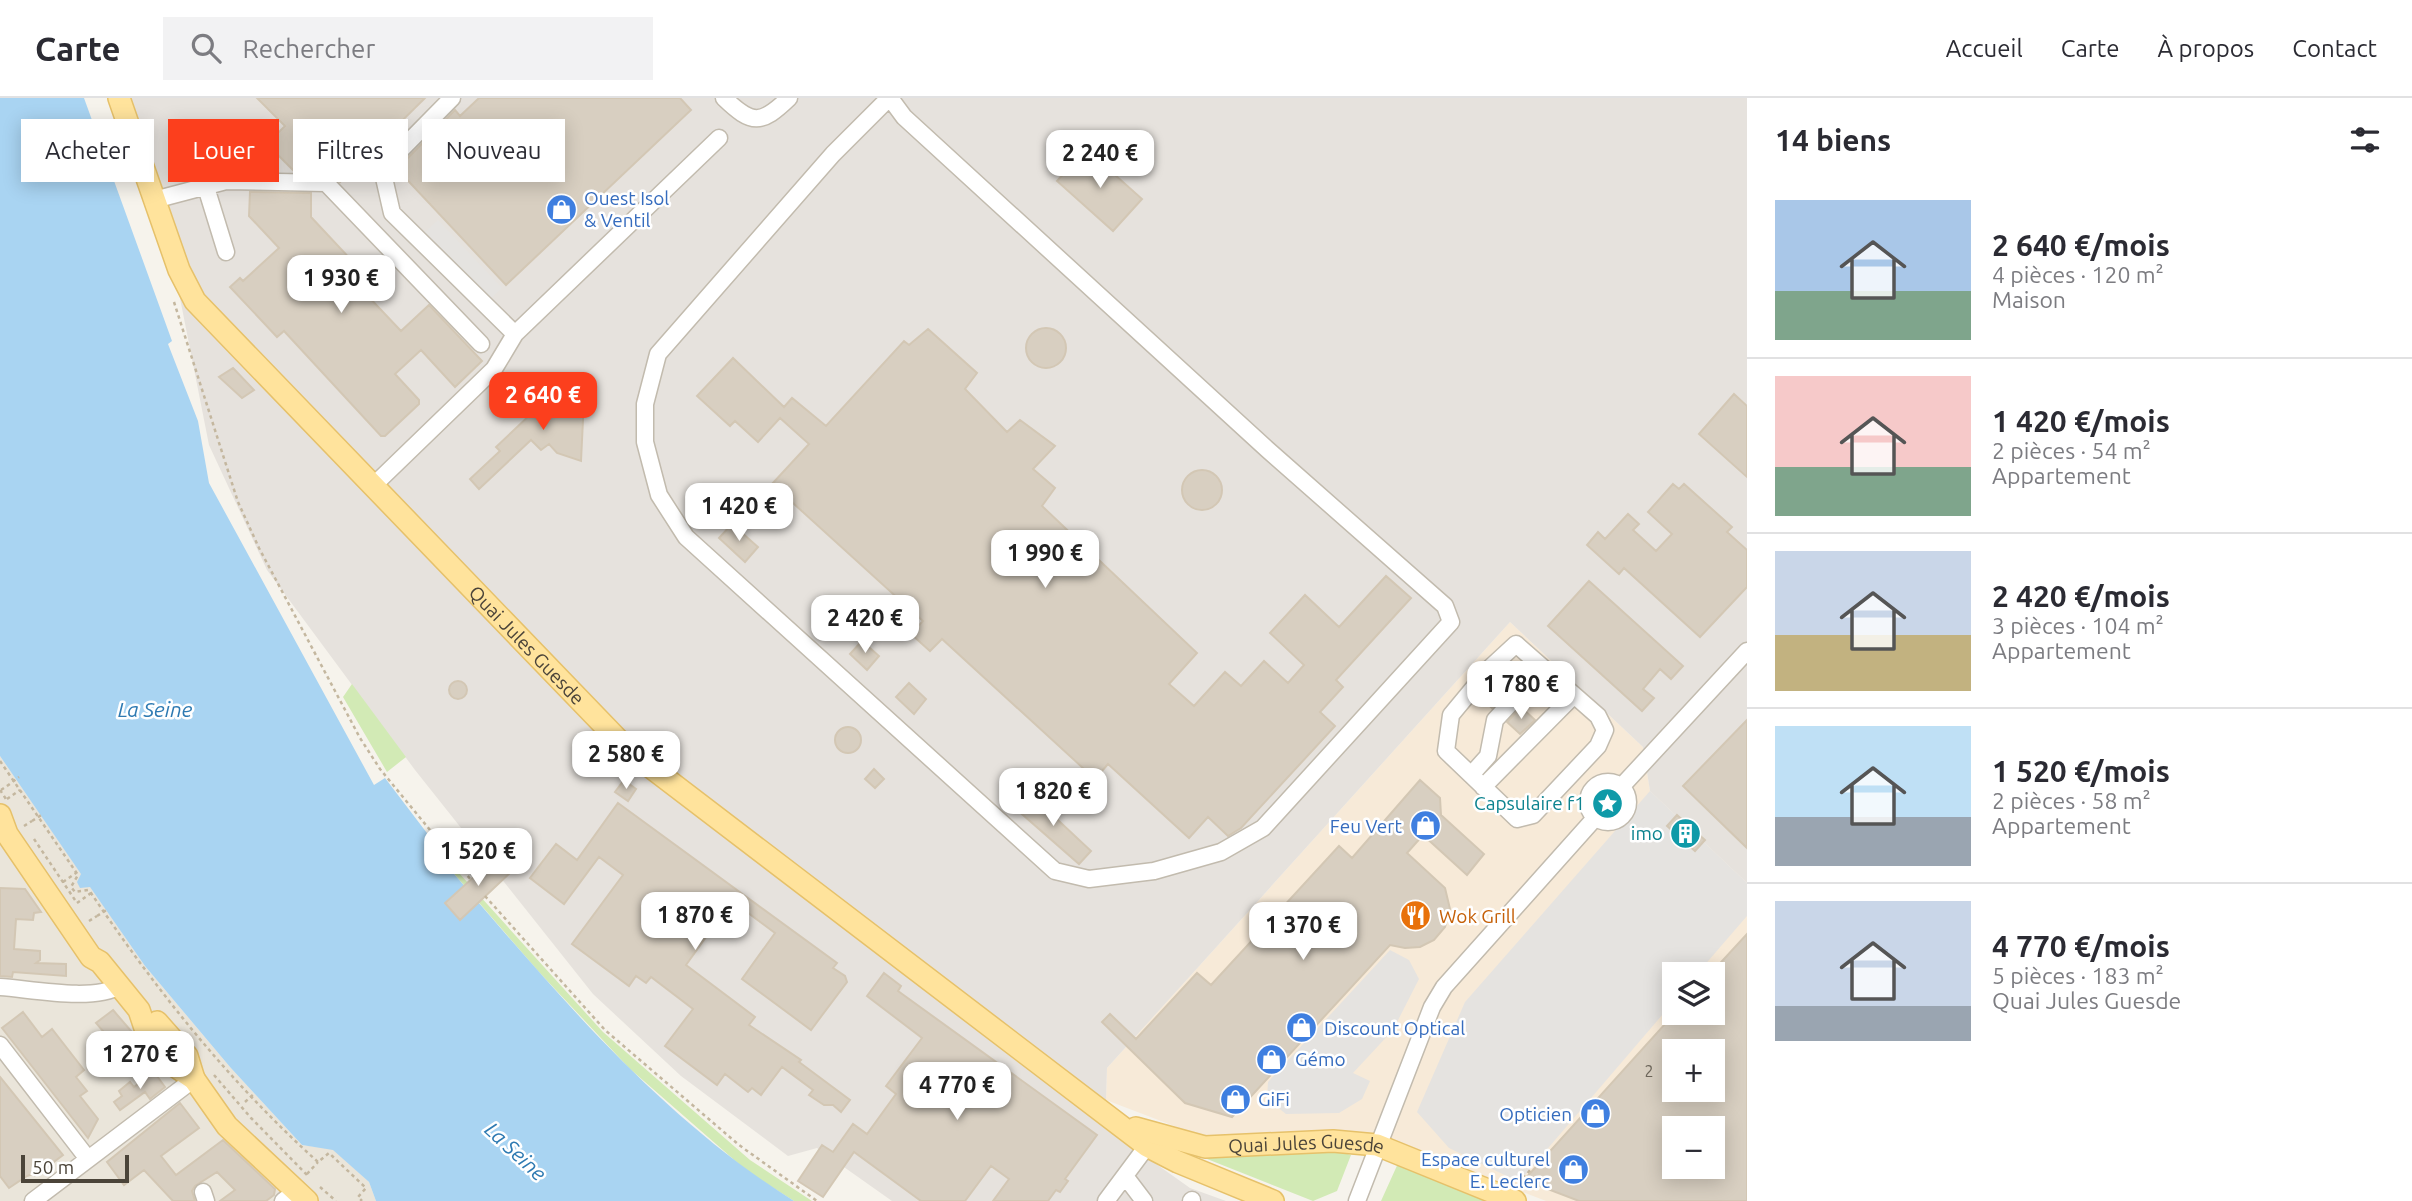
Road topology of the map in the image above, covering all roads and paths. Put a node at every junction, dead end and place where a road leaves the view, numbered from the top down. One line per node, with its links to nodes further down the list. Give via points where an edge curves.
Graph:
1 (119, 98): 8 (main road, Quai Jules Guesde)
2 (452, 98): 10 (street, via 382,169 392,213)
3 (724, 98): 4 (street, via 744,117 758,120 773,114)
4 (789, 98)
5 (889, 98): 5 (street, via 833,154 658,354 645,404 645,442 659,495 686,537 1055,871 1089,879 1154,871 1221,852 1263,828 1451,622 1445,606 1091,288 904,117)
6 (719, 138): 10 (street)
7 (205, 184): 8 (street); 9 (street); 11 (street, via 326,183)
8 (154, 200): 13 (main road, Quai Jules Guesde, via 195,301)
9 (226, 253)
10 (515, 334): 13 (street, via 494,369)
11 (481, 344)
12 (214, 431): 31 (path, via 259,548 360,738)
13 (373, 486): 43 (main road, Quai Jules Guesde, via 626,749)
14 (1747, 651): 22 (street)
15 (1543, 668): 16 (street); 19 (street, via 1495,720 1488,756); 19 (street, via 1516,644 1451,715 1446,751)
16 (1574, 695): 18 (street, via 1598,716 1605,730); 21 (street)
17 (0, 761): 25 (path)
18 (1577, 770): 21 (street, via 1533,816 1517,819); 23 (street)
19 (1471, 775): 21 (street)
20 (19, 777): 24 (path, bridge)
21 (1483, 787)
22 (1621, 787): 23 (street, via 1607,782); 28 (street, via 1628,798 1623,816 1607,822)
23 (1593, 789): 28 (street, via 1589,807)
24 (0, 790): 26 (path)
25 (20, 790): 26 (path); 30 (path)
26 (4, 814): 29 (path); 37 (main road, via 7,834 91,957)
27 (43, 814): 29 (path, bridge)
28 (1595, 818): 44 (street, via 1444,987 1426,1017)
29 (24, 826): 32 (path)
30 (76, 873): 32 (path); 33 (path, via 71,887 75,892)
31 (471, 880)
32 (63, 882): 35 (path)
33 (91, 893): 35 (path); 48 (path, via 187,1022 250,1096)
34 (485, 896): 56 (path, via 606,1030 739,1145)
35 (77, 903): 36 (path, bridge, via 89,921)
36 (108, 909)
37 (119, 986): 38 (street, via 92,994); 40 (main road, via 139,1010 149,1012)
38 (0, 987)
39 (0, 1045): 46 (street)
40 (201, 1079): 42 (path); 46 (street); 51 (main road, via 227,1126); 53 (main road)
41 (255, 1093): 42 (path, bridge)
42 (240, 1106): 51 (path)
43 (1097, 1108): 44 (main road, Quai Jules Guesde, via 1145,1132 1205,1147 1333,1141); 45 (main road, Quai Jules Guesde)
44 (1377, 1145): 50 (main road, Quai Jules Guesde); 60 (street)
45 (1147, 1146): 49 (street); 59 (main road, Quai Jules Guesde)
46 (88, 1158): 52 (street)
47 (1524, 1160): 50 (path, via 1531,1169)
48 (318, 1162): 51 (path); 55 (path, via 329,1153 366,1188 358,1197)
49 (1125, 1176): 57 (street); 58 (street)
50 (1518, 1191)
51 (298, 1192): 54 (path)
52 (33, 1201)
53 (320, 1201)
54 (336, 1201)
55 (362, 1201)
56 (817, 1201)
57 (1106, 1201)
58 (1144, 1201)
59 (1273, 1201)
60 (1357, 1201)

